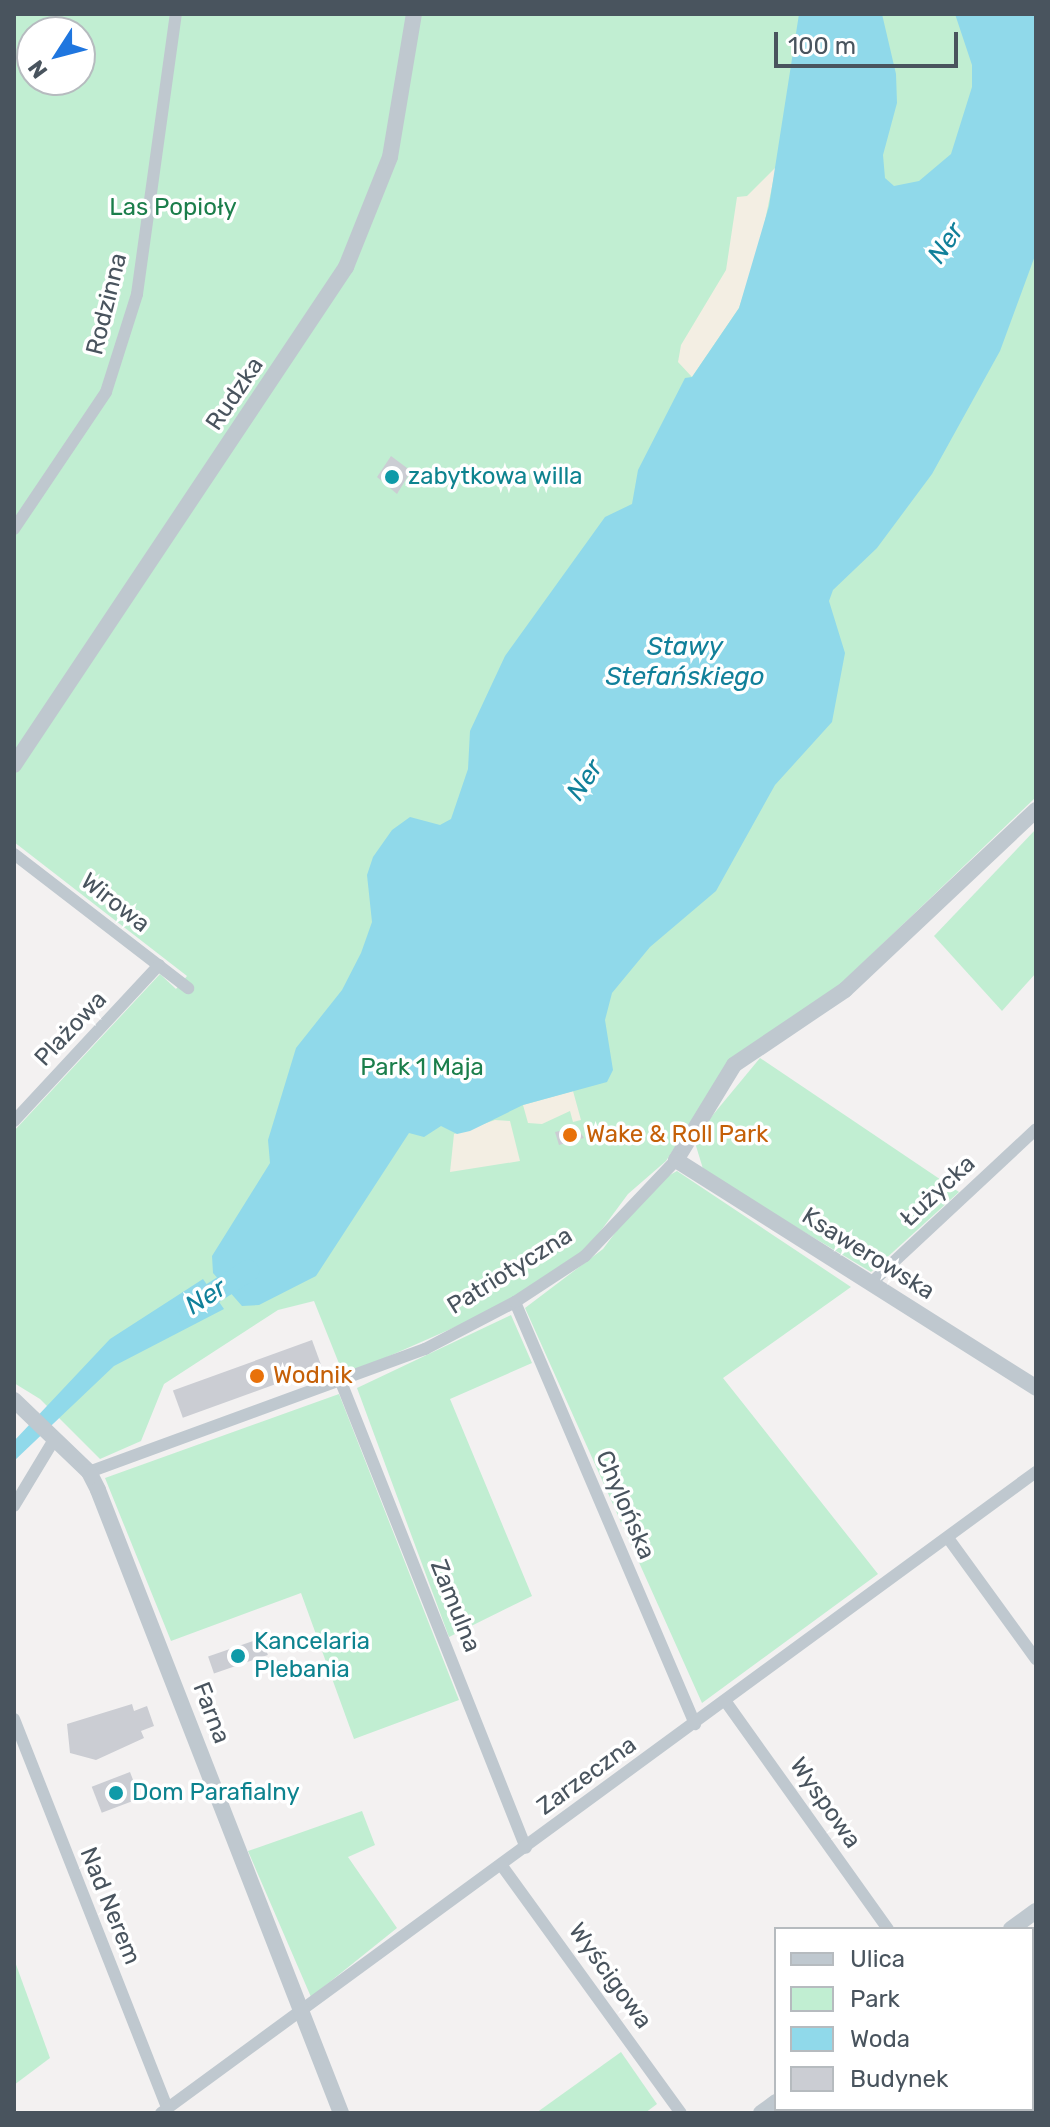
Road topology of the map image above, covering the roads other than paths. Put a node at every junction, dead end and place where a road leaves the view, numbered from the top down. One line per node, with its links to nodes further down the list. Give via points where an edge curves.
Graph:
1 (176, 14): 3 (street, Rodzinna, via 137,294 106,392)
2 (414, 14): 4 (street, Rudzka, via 390,157 346,267)
3 (14, 529)
4 (14, 765)
5 (1036, 810): 11 (street, Patriotyczna, via 845,990 734,1065)
6 (14, 854): 7 (street, Wirowa)
7 (159, 965): 8 (street, Wirowa); 9 (street, Plażowa)
8 (188, 988)
9 (14, 1121)
10 (1036, 1129): 12 (street, Łużycka)
11 (676, 1160): 12 (street, Ksawerowska); 13 (street, Patriotyczna, via 585,1256)
12 (870, 1284): 15 (street, Ksawerowska)
13 (515, 1302): 14 (street, Patriotyczna, via 425,1349); 25 (street, Chylońska)
14 (341, 1382): 18 (street, Patriotyczna); 26 (street, Zamulna)
15 (1036, 1388)
16 (20, 1405): 17 (street, Farna)
17 (52, 1436): 18 (street, Farna); 20 (street)
18 (89, 1472): 31 (street, Farna)
19 (1036, 1472): 21 (street, Zarzeczna)
20 (14, 1506)
21 (948, 1538): 22 (street); 23 (street, Zarzeczna)
22 (1036, 1659)
23 (726, 1702): 25 (street, Zarzeczna); 29 (street, Wyspowa)
24 (14, 1719): 32 (street, Nad Nerem)
25 (695, 1724): 26 (street, Zarzeczna)
26 (526, 1848): 27 (street, Zarzeczna)
27 (502, 1866): 31 (street, Zarzeczna); 34 (street, Wyścigowa)
28 (1036, 1911): 30 (street)
29 (887, 1927)
30 (1014, 1927)
31 (302, 2012): 32 (street, Zarzeczna); 33 (street, Farna)
32 (164, 2110)
33 (341, 2113)
34 (681, 2113)

